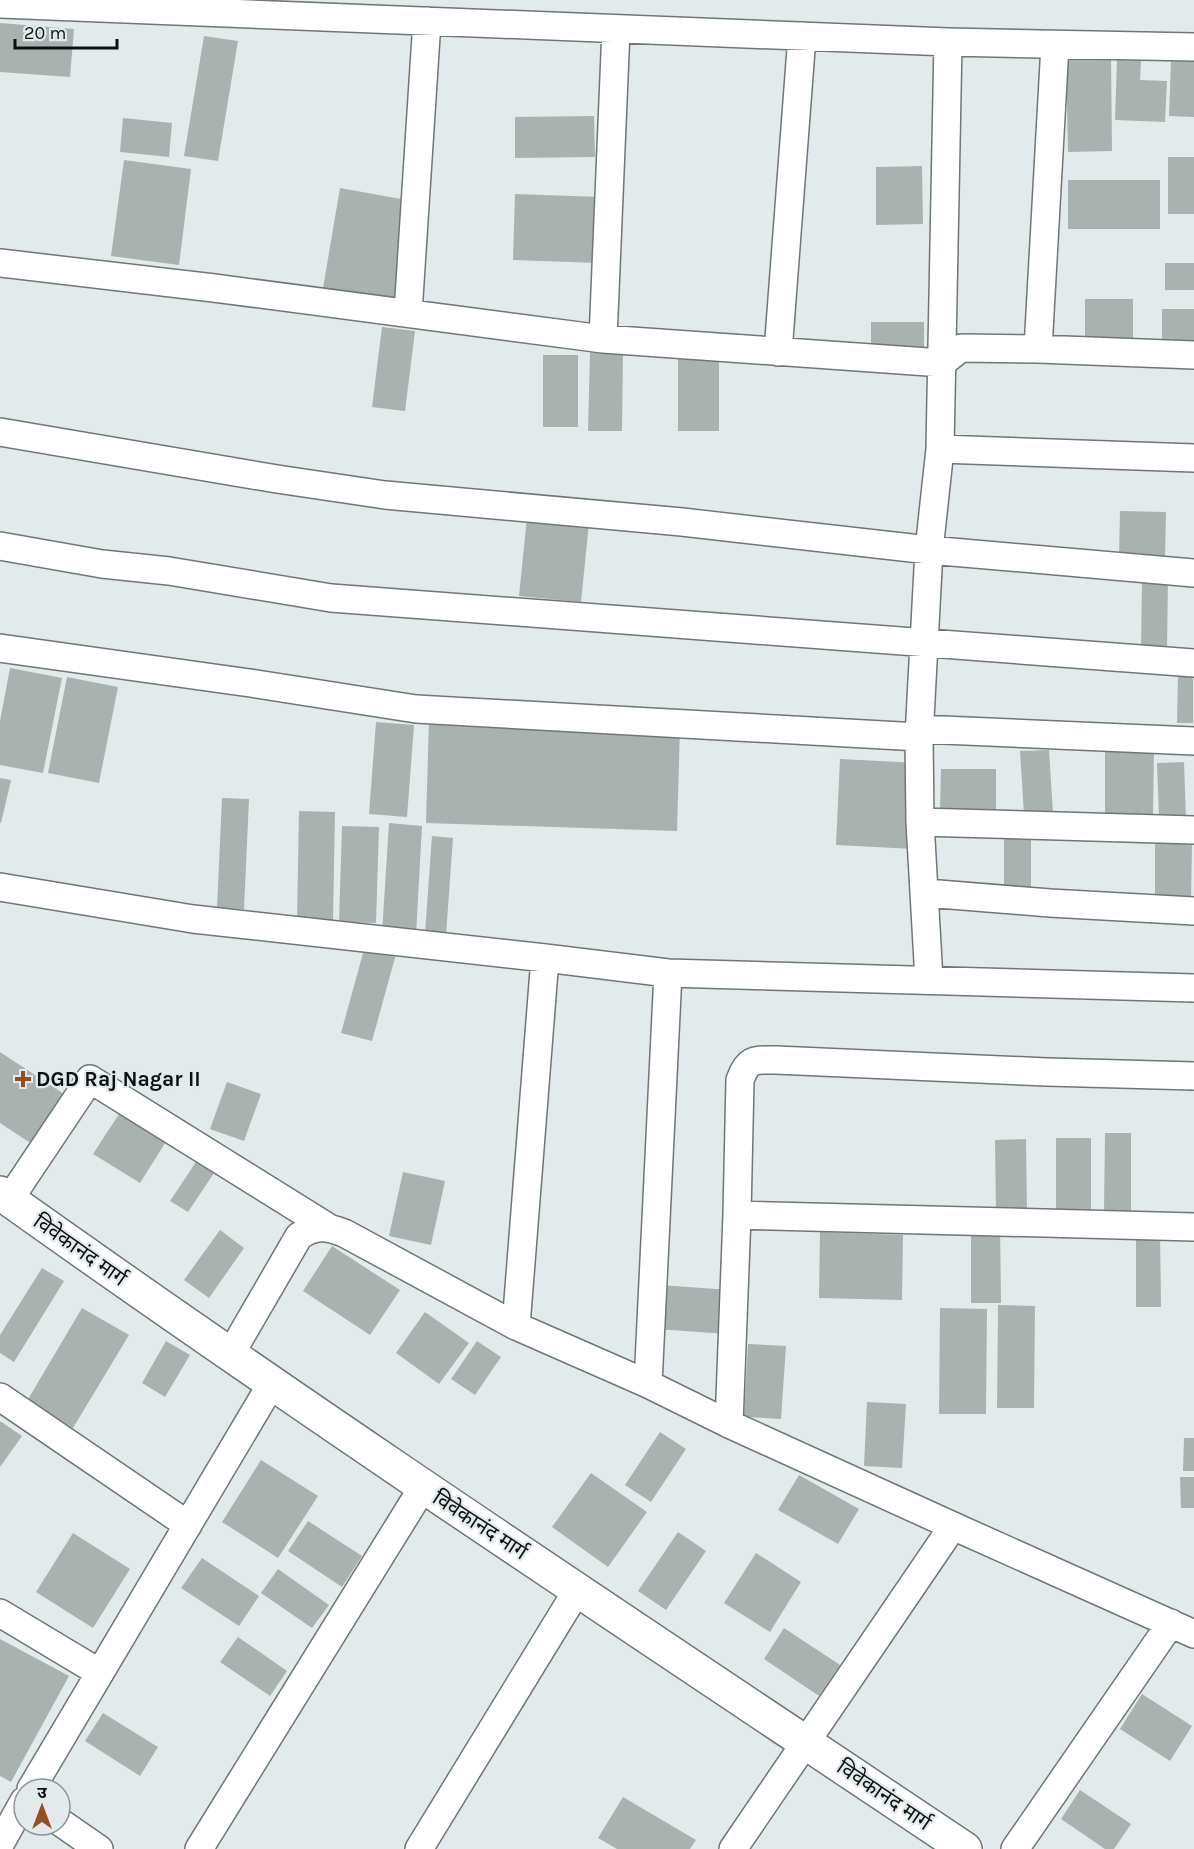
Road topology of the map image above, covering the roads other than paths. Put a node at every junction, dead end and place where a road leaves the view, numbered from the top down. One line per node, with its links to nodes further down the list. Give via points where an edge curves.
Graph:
1 (0, 4): 2 (street)
2 (428, 21): 3 (street); 9 (street)
3 (616, 29): 4 (street); 10 (street)
4 (802, 36): 5 (street); 12 (street)
5 (948, 42): 6 (street); 14 (street)
6 (1055, 45): 7 (street); 11 (street)
7 (1194, 47)
8 (0, 263): 9 (street)
9 (408, 313): 10 (street)
10 (603, 339): 12 (street)
11 (1038, 349): 13 (street); 14 (street, via 961,348)
12 (778, 351): 14 (street)
13 (1194, 355)
14 (942, 363): 16 (street)
15 (0, 432): 19 (street, via 385,495)
16 (940, 449): 17 (street); 19 (street)
17 (1194, 458)
18 (0, 546): 21 (street, via 331,598)
19 (929, 550): 20 (street); 21 (street)
20 (1194, 573)
21 (923, 643): 23 (street); 24 (street)
22 (0, 648): 24 (street, via 416,709)
23 (1194, 663)
24 (919, 733): 25 (street); 26 (street)
25 (1194, 741)
26 (920, 822): 27 (street); 29 (street)
27 (1194, 830)
28 (0, 887): 31 (street, via 193,919)
29 (926, 893): 30 (street); 33 (street)
30 (1194, 911)
31 (545, 957): 32 (street); 40 (street)
32 (668, 973): 33 (street); 43 (street)
33 (929, 980): 34 (street)
34 (1194, 988)
35 (1194, 1076): 37 (street, via 754,1060 745,1066 740,1080)
36 (4, 1197): 38 (street, via 90,1079); 41 (street, विवेकानंद मार्ग)
37 (737, 1215): 39 (street); 45 (street)
38 (326, 1226): 40 (street); 41 (street, via 309,1229 299,1236)
39 (1194, 1227)
40 (516, 1326): 43 (street)
41 (230, 1355): 42 (street, विवेकानंद मार्ग)
42 (272, 1383): 46 (street, विवेकानंद मार्ग); 47 (street)
43 (648, 1384): 45 (street)
44 (0, 1397): 47 (street)
45 (729, 1424): 48 (street)
46 (423, 1487): 49 (street, विवेकानंद मार्ग); 59 (street)
47 (188, 1525): 52 (street)
48 (953, 1526): 51 (street); 53 (street)
49 (578, 1589): 53 (street, विवेकानंद मार्ग); 60 (street)
50 (0, 1613): 52 (street)
51 (1182, 1628): 63 (street)
52 (100, 1673): 54 (street)
53 (805, 1742): 61 (street); 62 (street, विवेकानंद मार्ग)
54 (38, 1777)
55 (12, 1823): 57 (street)
56 (72, 1830): 58 (street)
57 (0, 1844)
58 (99, 1849)
59 (199, 1849)
60 (419, 1849)
61 (733, 1849)
62 (965, 1849)
63 (1015, 1849)

